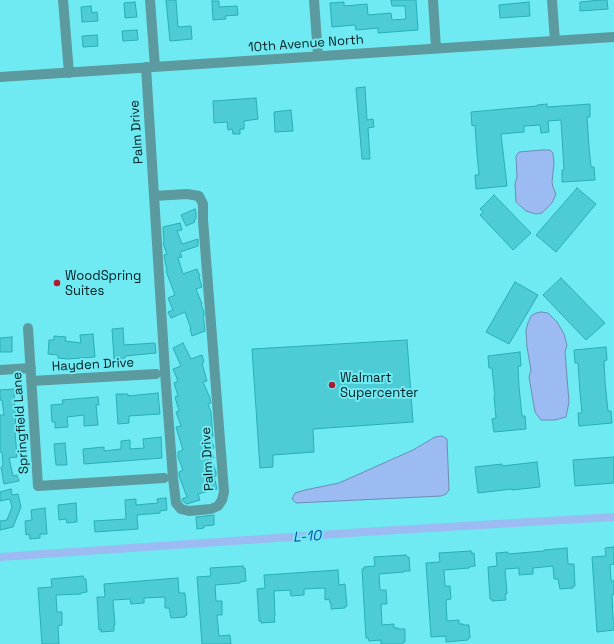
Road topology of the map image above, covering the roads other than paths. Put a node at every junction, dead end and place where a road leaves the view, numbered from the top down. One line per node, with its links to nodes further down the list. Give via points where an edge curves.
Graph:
1 (63, 0): 11 (street)
2 (150, 0): 10 (street, Palm Drive)
3 (314, 0): 9 (street)
4 (433, 0): 8 (street)
5 (552, 0): 7 (street)
6 (614, 37): 7 (street, 10th Avenue North)
7 (555, 41): 8 (street, 10th Avenue North)
8 (436, 48): 9 (street, 10th Avenue North)
9 (318, 56): 10 (street, 10th Avenue North)
10 (150, 67): 11 (street, 10th Avenue North); 13 (street, Palm Drive)
11 (69, 73): 12 (street, 10th Avenue North)
12 (0, 77)
13 (154, 196): 13 (street, Palm Drive, via 176,503 181,509 189,511 211,509 218,506 224,492 203,204 199,196 187,194)
14 (28, 328): 15 (street, Springfield Lane)
15 (31, 368): 16 (street); 18 (street, Springfield Lane)
16 (0, 370)
17 (156, 374): 18 (street, Hayden Drive)
18 (31, 381): 19 (street, Springfield Lane, via 38,486)
19 (164, 478)

